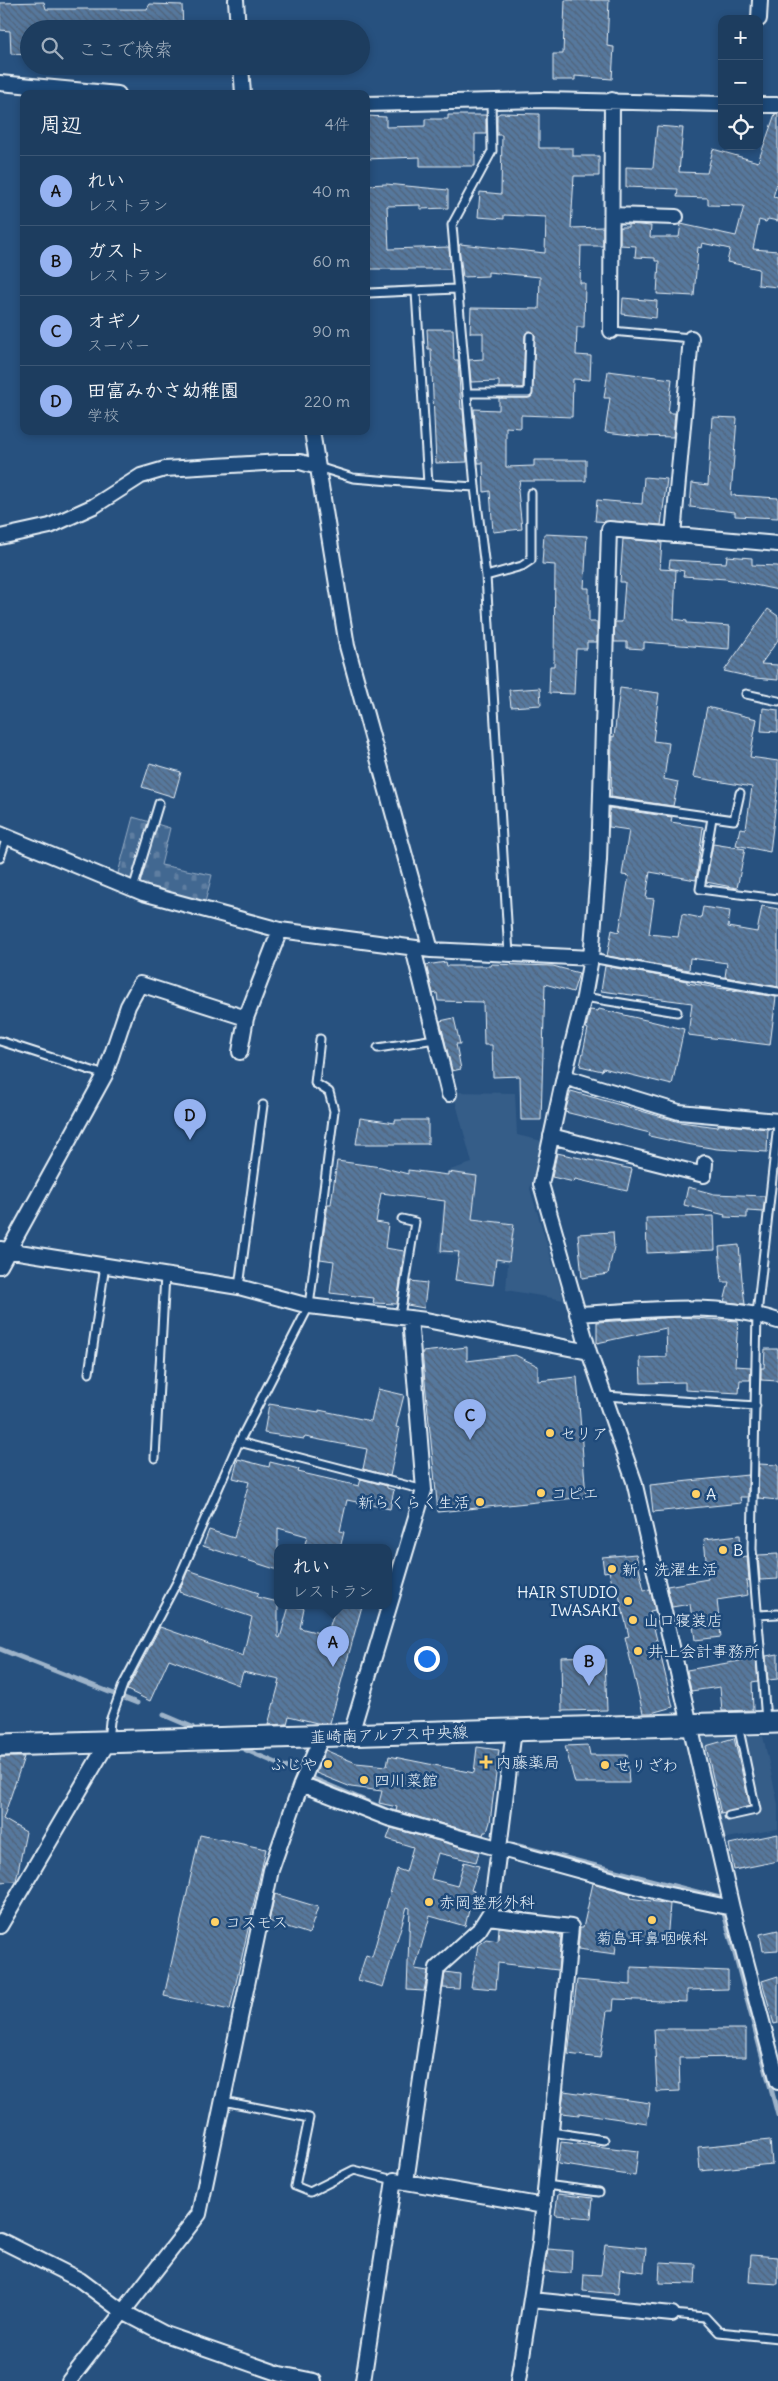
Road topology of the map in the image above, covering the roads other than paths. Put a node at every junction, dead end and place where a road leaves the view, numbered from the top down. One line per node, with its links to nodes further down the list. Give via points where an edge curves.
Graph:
1 (236, 0): 4 (street)
2 (760, 0): 3 (street)
3 (759, 15)
4 (237, 20)
5 (242, 75): 8 (street)
6 (0, 83): 7 (street)
7 (75, 90)
8 (243, 90)
9 (491, 100): 10 (street); 11 (street); 17 (lane, via 492,151 452,225)
10 (612, 100): 12 (street); 15 (street)
11 (370, 104)
12 (718, 104)
13 (763, 105): 14 (street)
14 (778, 106)
15 (612, 215): 16 (street); 20 (street)
16 (676, 217)
17 (456, 289): 18 (lane); 23 (lane)
18 (416, 292): 19 (lane); 26 (lane)
19 (370, 293)
20 (612, 331): 22 (lane)
21 (530, 336): 23 (lane, via 528,393)
22 (691, 338): 29 (street)
23 (467, 393): 27 (lane)
24 (313, 435): 25 (street)
25 (318, 467): 26 (lane, via 353,478); 30 (street, via 300,462 281,462 165,469 141,476 94,506 50,526); 45 (street, via 347,646)
26 (428, 484): 27 (lane)
27 (475, 487): 32 (lane)
28 (531, 493): 32 (lane, via 531,560 522,566)
29 (673, 535): 31 (street); 36 (street, via 609,529)
30 (0, 537)
31 (778, 544)
32 (486, 576): 46 (lane)
33 (746, 694): 34 (lane)
34 (778, 701)
35 (740, 793): 38 (lane, via 734,820)
36 (600, 802): 38 (lane); 47 (street)
37 (159, 804): 41 (lane)
38 (712, 818): 42 (lane, via 700,889)
39 (3, 836): 40 (lane); 41 (street)
40 (0, 858)
41 (133, 889): 43 (street)
42 (778, 899)
43 (280, 930): 44 (street); 51 (street)
44 (412, 948): 45 (street); 53 (street)
45 (431, 950): 46 (street)
46 (509, 955): 47 (street)
47 (591, 958): 48 (lane); 49 (street)
48 (778, 992)
49 (584, 997): 50 (lane); 58 (street)
50 (678, 1012)
51 (246, 1018): 56 (street); 57 (street, via 140,984 128,1006)
52 (320, 1039): 71 (lane, via 315,1083 329,1092 334,1111)
53 (435, 1039): 55 (lane); 59 (street)
54 (0, 1041): 57 (lane)
55 (378, 1048)
56 (240, 1052)
57 (105, 1076): 66 (street)
58 (564, 1078): 61 (street, via 679,1112); 63 (street)
59 (449, 1094)
60 (263, 1105): 70 (lane)
61 (778, 1121)
62 (778, 1124): 73 (lane)
63 (551, 1136): 64 (street, via 704,1175); 72 (street, via 540,1184)
64 (705, 1163)
65 (402, 1219): 74 (lane, via 415,1222)
66 (4, 1250): 67 (street); 68 (street)
67 (105, 1265): 69 (street); 77 (lane)
68 (0, 1266)
69 (165, 1275): 70 (street); 81 (lane)
70 (240, 1287): 71 (street)
71 (309, 1306): 74 (street); 80 (lane)
72 (577, 1314): 73 (street, via 657,1310 728,1310); 76 (street)
73 (757, 1314): 75 (street); 79 (lane)
74 (405, 1317): 76 (street); 82 (street)
75 (778, 1321)
76 (589, 1352): 78 (street)
77 (89, 1373)
78 (604, 1396): 79 (lane); 89 (street, via 634,1481)
79 (756, 1406): 85 (lane, via 752,1549)
80 (239, 1442): 82 (lane); 93 (lane, via 178,1580 119,1696 110,1721)
81 (155, 1458)
82 (424, 1490): 83 (street)
83 (392, 1597)
84 (388, 1609): 91 (street)
85 (757, 1614): 86 (lane); 88 (lane)
86 (778, 1614)
87 (737, 1722): 88 (main road, 韮崎南アルプス中央線); 89 (main road, 韮崎南アルプス中央線); 96 (lane, via 756,1810)
88 (772, 1722)
89 (689, 1723): 90 (main road, 韮崎南アルプス中央線); 98 (street)
90 (514, 1730): 91 (main road, 韮崎南アルプス中央線); 97 (street)
91 (351, 1734): 92 (main road, 韮崎南アルプス中央線)
92 (322, 1736): 93 (main road, 韮崎南アルプス中央線); 95 (street)
93 (108, 1742): 94 (main road, 韮崎南アルプス中央線); 100 (street)
94 (0, 1745)
95 (301, 1783): 97 (street, via 388,1818); 102 (street, via 271,1870)
96 (729, 1816)
97 (500, 1843): 98 (street, via 666,1894); 99 (street)
98 (726, 1907): 101 (street)
99 (488, 1917): 103 (street, via 571,1927); 105 (street, via 479,1930 437,1968)
100 (0, 1926)
101 (778, 2082)
102 (223, 2101): 105 (lane, via 308,2118 295,2186 310,2192 354,2170); 111 (street, via 199,2214)
103 (551, 2132): 104 (lane); 106 (street)
104 (604, 2140)
105 (400, 2181): 108 (street); 117 (street)
106 (546, 2185): 107 (lane); 108 (street)
107 (599, 2192)
108 (544, 2206): 110 (street)
109 (0, 2240): 111 (street, via 80,2280)
110 (532, 2300): 112 (street); 118 (street)
111 (123, 2312): 114 (street, via 165,2334); 115 (street)
112 (672, 2314): 113 (lane, via 705,2317 719,2332)
113 (778, 2338)
114 (263, 2375): 116 (street)
115 (69, 2381)
116 (314, 2381)
117 (363, 2381)
118 (518, 2381)

